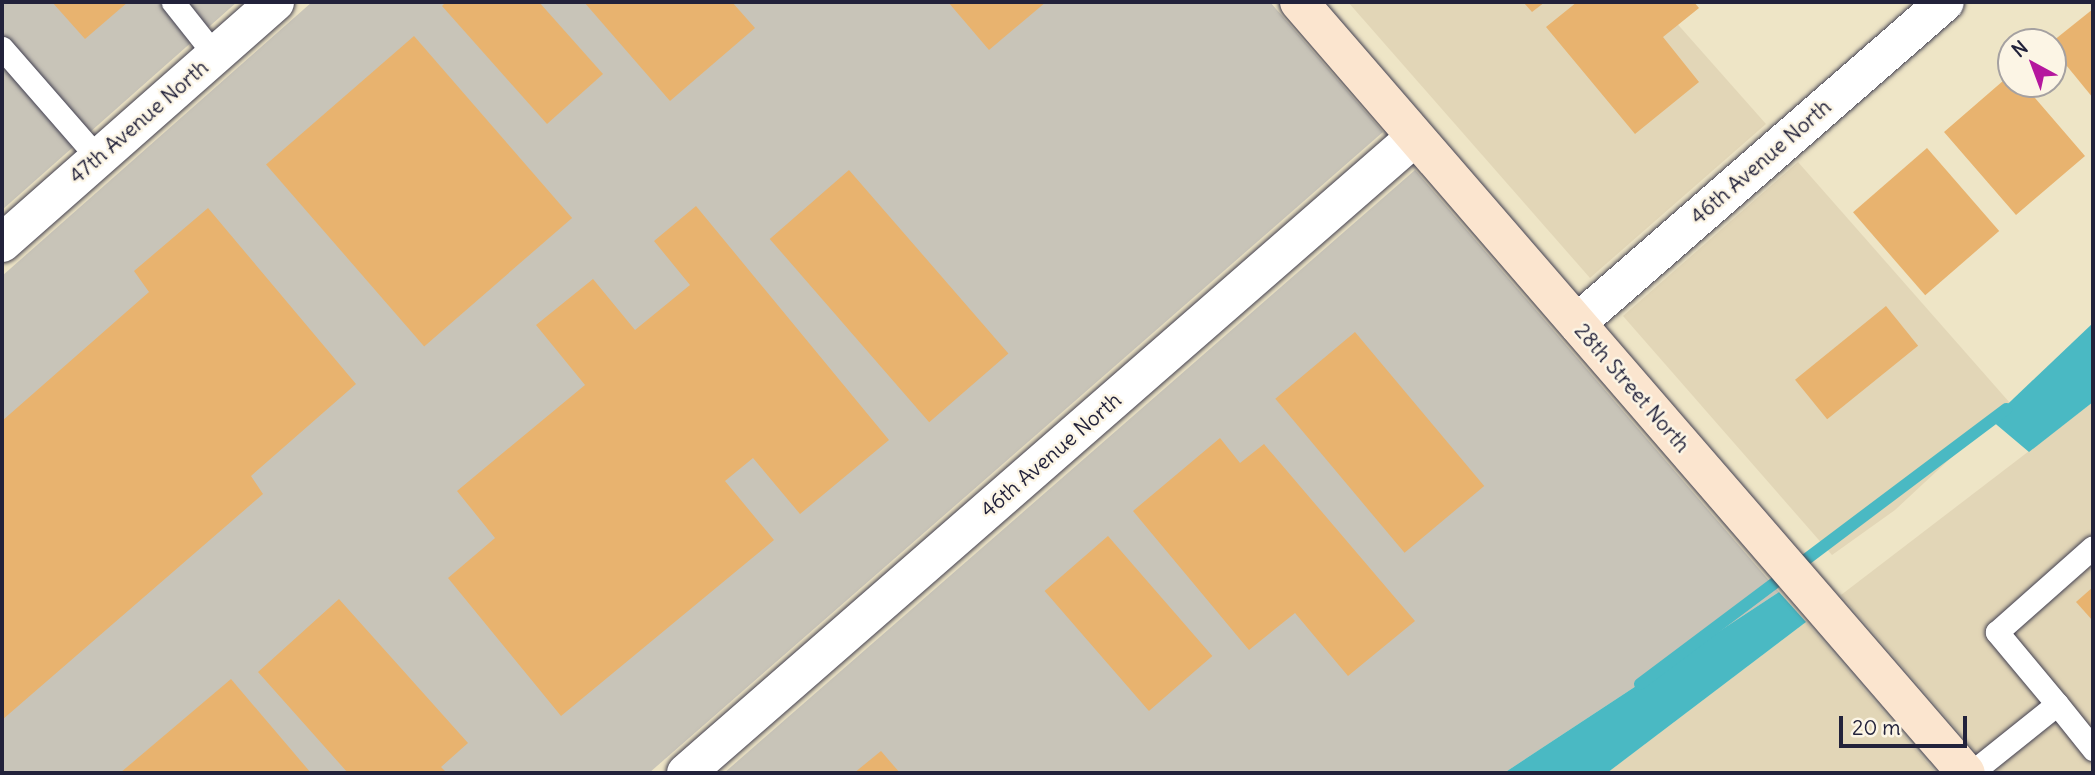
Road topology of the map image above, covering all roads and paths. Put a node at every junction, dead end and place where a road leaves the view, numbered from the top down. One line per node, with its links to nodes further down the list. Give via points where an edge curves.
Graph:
1 (173, 2): 6 (lane)
2 (275, 2): 6 (street, 47th Avenue North)
3 (1299, 2): 7 (street, 28th Street North)
4 (1945, 2): 10 (street, 46th Avenue North)
5 (2, 48): 8 (lane)
6 (215, 55): 8 (street, 47th Avenue North)
7 (1416, 137): 10 (street, 28th Street North); 14 (street, 46th Avenue North)
8 (98, 158): 9 (street, 47th Avenue North)
9 (2, 243)
10 (1577, 323): 15 (street, 28th Street North)
11 (2093, 547): 12 (lane, via 1997,632)
12 (2057, 704): 13 (lane); 16 (lane)
13 (2093, 749)
14 (686, 773)
15 (1966, 773)
16 (1971, 773)

